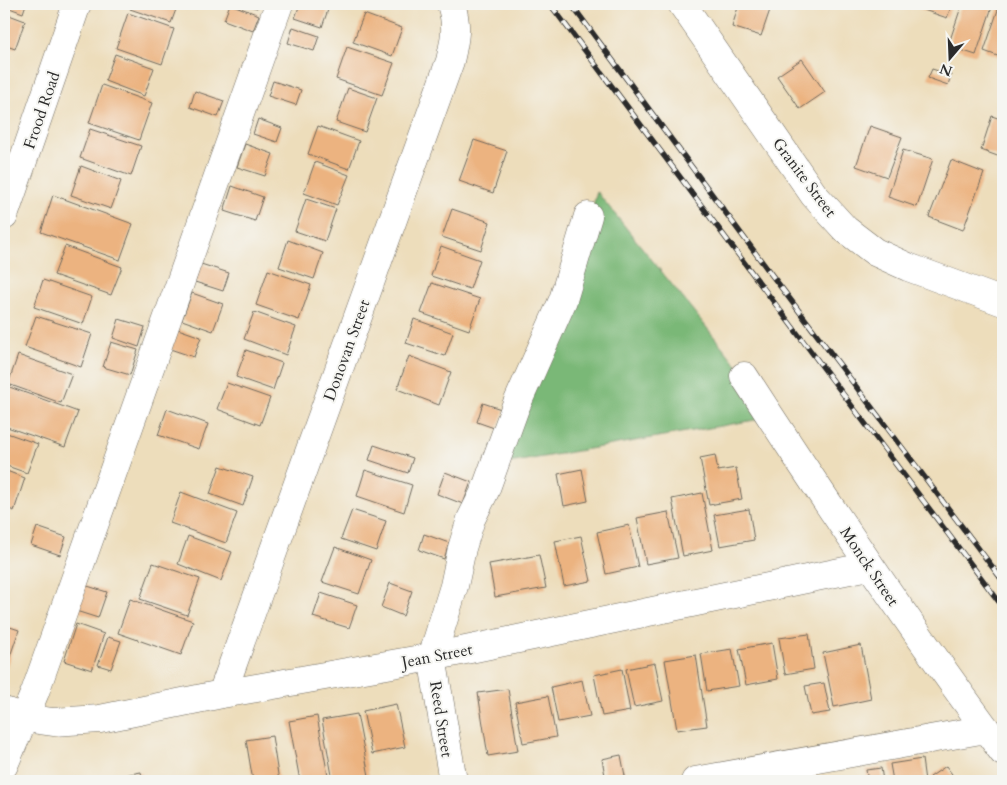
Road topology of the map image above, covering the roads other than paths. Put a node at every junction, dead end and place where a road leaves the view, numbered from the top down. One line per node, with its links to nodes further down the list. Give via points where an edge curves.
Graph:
1 (77, 4): 5 (street, Frood Road)
2 (280, 4): 12 (street, via 39,683)
3 (451, 4): 11 (street, Donovan Street, via 456,19 450,61)
4 (682, 4): 7 (street, Granite Street, via 814,195 845,229 875,252)
5 (4, 216)
6 (588, 216): 10 (street, via 563,300 471,519)
7 (1003, 302)
8 (744, 376): 9 (street, Monck Street)
9 (869, 566): 10 (street, Jean Street); 13 (street, Monck Street)
10 (432, 657): 11 (street, Jean Street); 16 (street, Reed Street)
11 (222, 694): 12 (street, Jean Street, via 100,719 53,722)
12 (14, 715): 15 (street)
13 (986, 729): 14 (street, Monck Street); 17 (street)
14 (1003, 752)
15 (4, 765)
16 (453, 781)
17 (695, 781)

